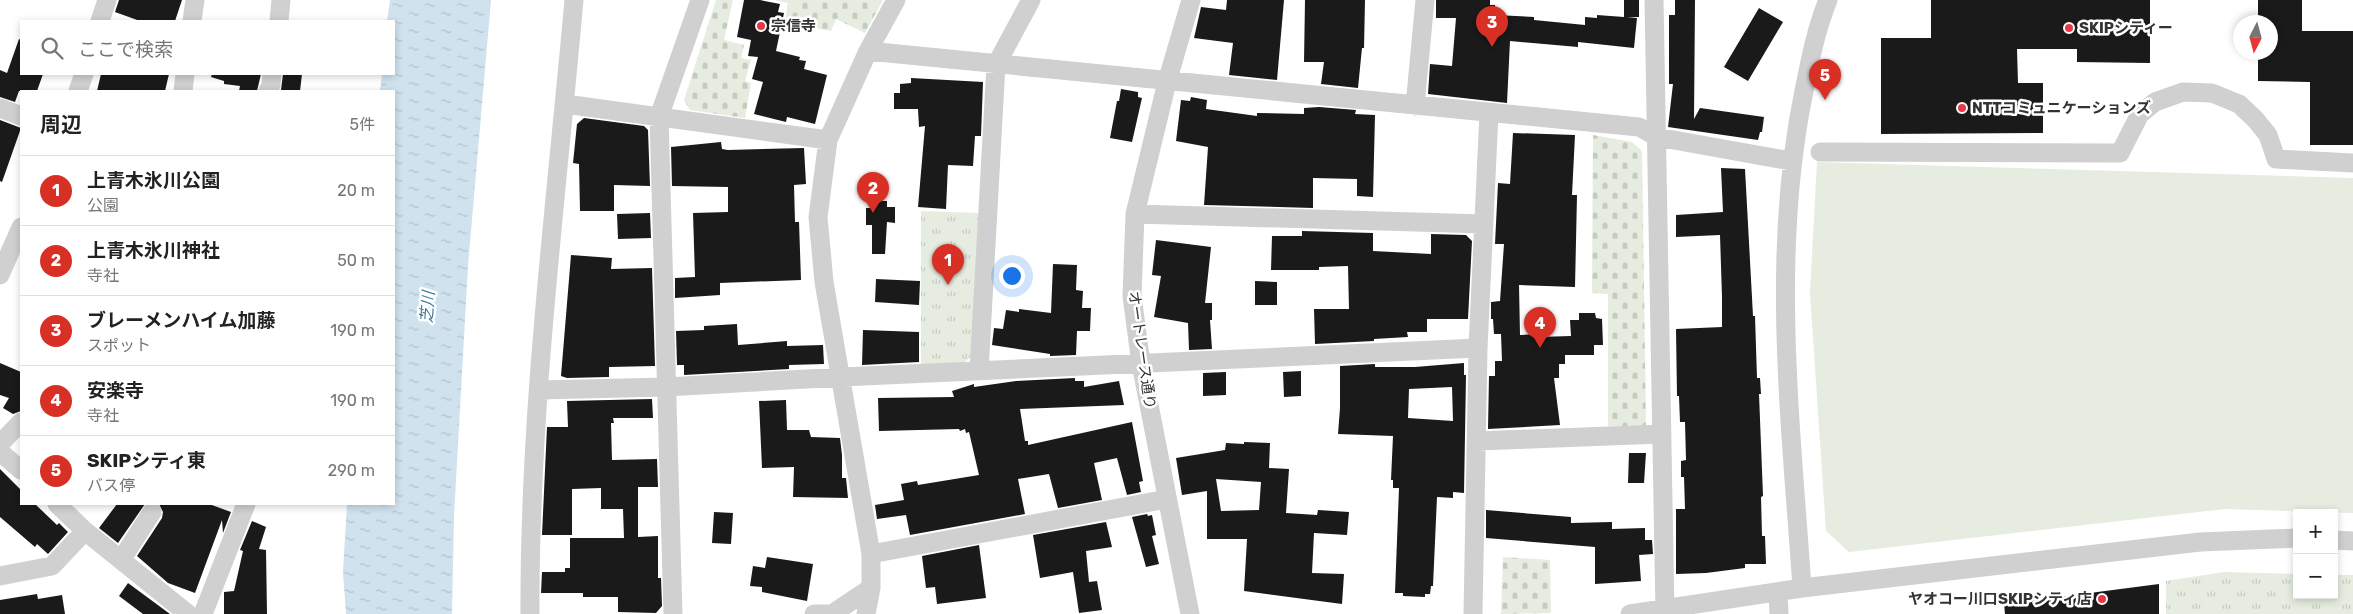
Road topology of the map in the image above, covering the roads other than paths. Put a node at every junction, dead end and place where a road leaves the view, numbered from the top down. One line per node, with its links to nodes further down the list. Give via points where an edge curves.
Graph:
1 (107, 0): 12 (street)
2 (194, 0): 13 (street)
3 (282, 0): 14 (street)
4 (574, 0): 24 (street)
5 (700, 0): 29 (street)
6 (896, 0): 15 (street)
7 (1031, 0): 16 (street)
8 (1191, 0): 20 (street, オートレース通り)
9 (1425, 0): 25 (street)
10 (1654, 0): 30 (street)
11 (1828, 0): 33 (street, via 1807,75)
12 (100, 20)
13 (192, 20)
14 (279, 20)
15 (868, 52): 16 (street); 31 (street)
16 (996, 65): 20 (street); 42 (street)
17 (84, 75): 21 (street)
18 (185, 75): 22 (street)
19 (272, 75): 23 (street)
20 (1167, 82): 25 (street); 35 (street, オートレース通り)
21 (78, 90)
22 (183, 90)
23 (268, 90)
24 (564, 104): 29 (street); 45 (street)
25 (1416, 106): 27 (street)
26 (0, 108): 28 (street)
27 (1488, 113): 30 (street, via 1639,127); 36 (street)
28 (20, 116)
29 (659, 117): 31 (street); 44 (street)
30 (1657, 137): 33 (street); 47 (street)
31 (828, 140): 43 (street, via 818,217 824,282)
32 (1820, 152): 34 (street, via 2120,153 2140,114 2155,102 2183,92 2212,93 2239,104 2268,135 2276,158)
33 (1791, 161): 64 (street, via 1785,298)
34 (2353, 162)
35 (1135, 214): 36 (street); 41 (street, オートレース通り, via 1132,296)
36 (1484, 224): 40 (street)
37 (20, 229): 38 (street)
38 (11, 249): 39 (street)
39 (0, 275)
40 (1478, 348): 41 (street); 48 (street)
41 (1141, 364): 42 (street); 52 (street, オートレース通り)
42 (979, 371): 43 (street)
43 (842, 377): 44 (street); 60 (street)
44 (666, 387): 45 (street); 70 (street)
45 (539, 390): 69 (street)
46 (20, 423): 49 (street)
47 (1662, 434): 48 (street); 66 (street)
48 (1476, 441): 74 (street)
49 (0, 444)
50 (0, 452): 51 (street)
51 (20, 469)
52 (1167, 499): 60 (street); 73 (street, オートレース通り)
53 (58, 505): 56 (street)
54 (246, 505): 68 (street)
55 (152, 512): 61 (street)
56 (85, 531): 61 (street); 62 (street, via 52,566)
57 (2293, 538): 64 (street, via 2200,542)
58 (2338, 540): 59 (street)
59 (2353, 541)
60 (871, 554): 63 (street)
61 (121, 560): 67 (street)
62 (0, 576)
63 (871, 588): 71 (street, via 832,614); 72 (street)
64 (1802, 588): 65 (street)
65 (1778, 592): 66 (street); 76 (street)
66 (1665, 612): 75 (street)
67 (188, 614)
68 (203, 614)
69 (530, 614)
70 (673, 614)
71 (814, 614)
72 (866, 614)
73 (1190, 614)
74 (1473, 614)
75 (1630, 614)
76 (1779, 614)

